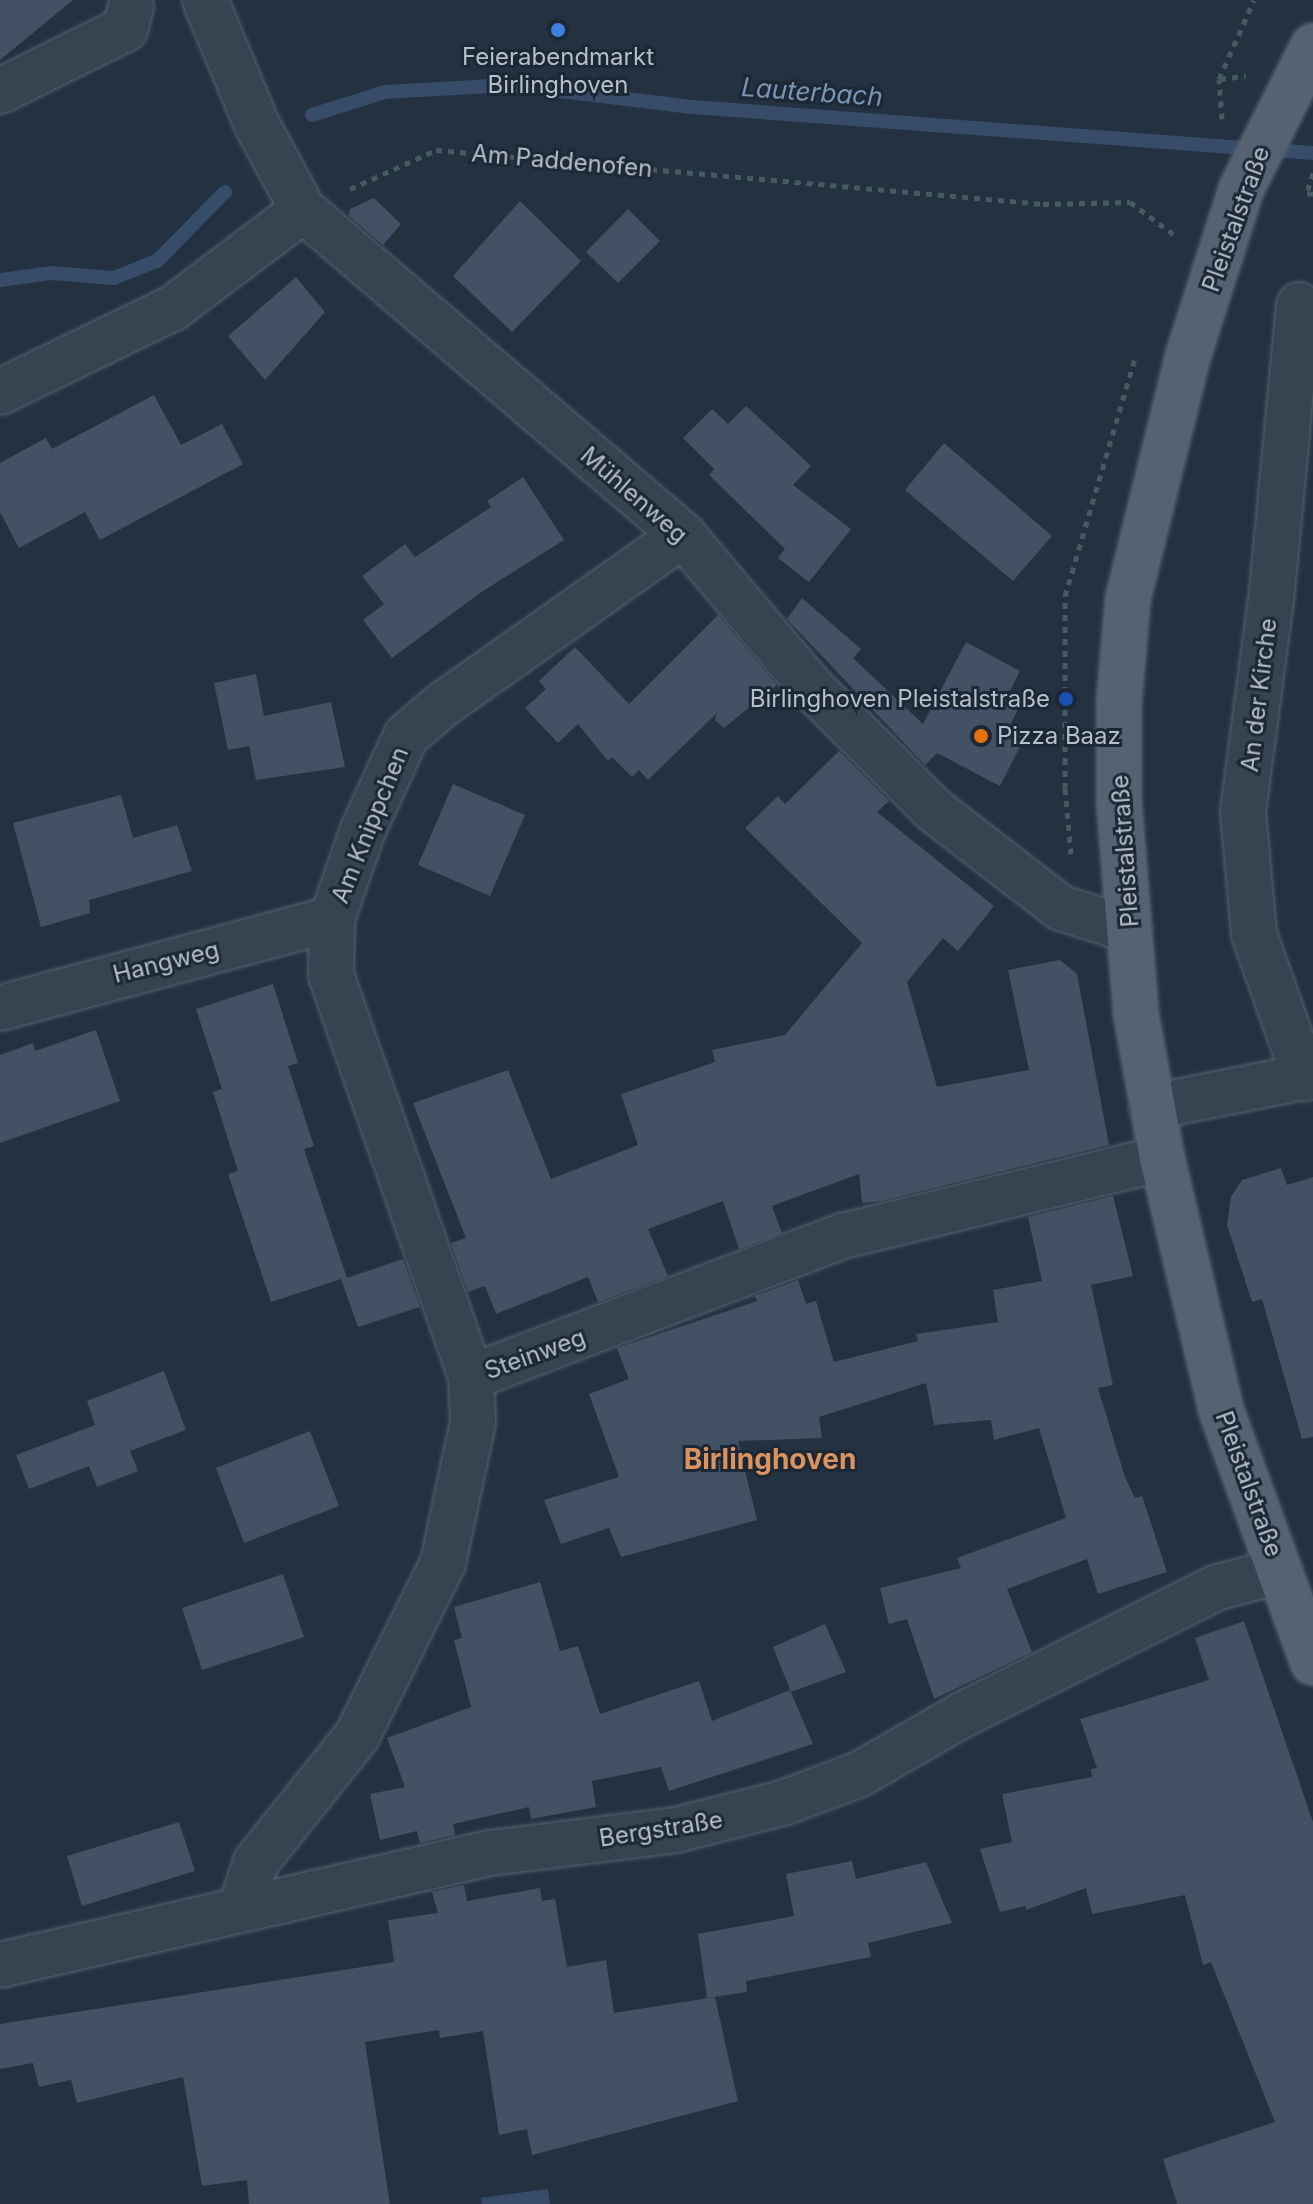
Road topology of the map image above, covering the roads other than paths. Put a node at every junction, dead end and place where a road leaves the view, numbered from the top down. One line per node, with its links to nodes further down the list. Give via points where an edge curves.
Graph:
1 (205, 0): 5 (street, Mühlenweg, via 257,125)
2 (138, 2): 4 (street, via 125,29)
3 (1313, 46): 10 (main road, Pleistalstraße, via 1241,190 1188,356 1128,599 1119,701 1119,802)
4 (0, 91)
5 (303, 210): 7 (street, via 173,308); 8 (street, Mühlenweg)
6 (1299, 305): 12 (street, An der Kirche, via 1271,599 1243,812 1254,934)
7 (0, 392)
8 (683, 535): 9 (street, Am Knippchen, via 406,736 363,830); 10 (street, Mühlenweg, via 812,688 934,810 1061,908)
9 (332, 919): 11 (street, Hangweg); 15 (street, Am Knippchen, via 331,976)
10 (1130, 930): 13 (main road, Pleistalstraße, via 1136,1014)
11 (0, 1008)
12 (1309, 1076): 13 (street)
13 (1152, 1107): 14 (main road, Pleistalstraße)
14 (1162, 1158): 15 (street, Steinweg, via 843,1236); 16 (main road, Pleistalstraße, via 1221,1410)
15 (471, 1377): 18 (street, Steinweg, via 473,1422 443,1563 357,1736 256,1862)
16 (1280, 1571): 17 (main road, Pleistalstraße); 18 (street, Bergstraße, via 1218,1587 815,1792 676,1830 490,1853)
17 (1313, 1663)
18 (241, 1907): 19 (street, Bergstraße)
19 (0, 1965)

